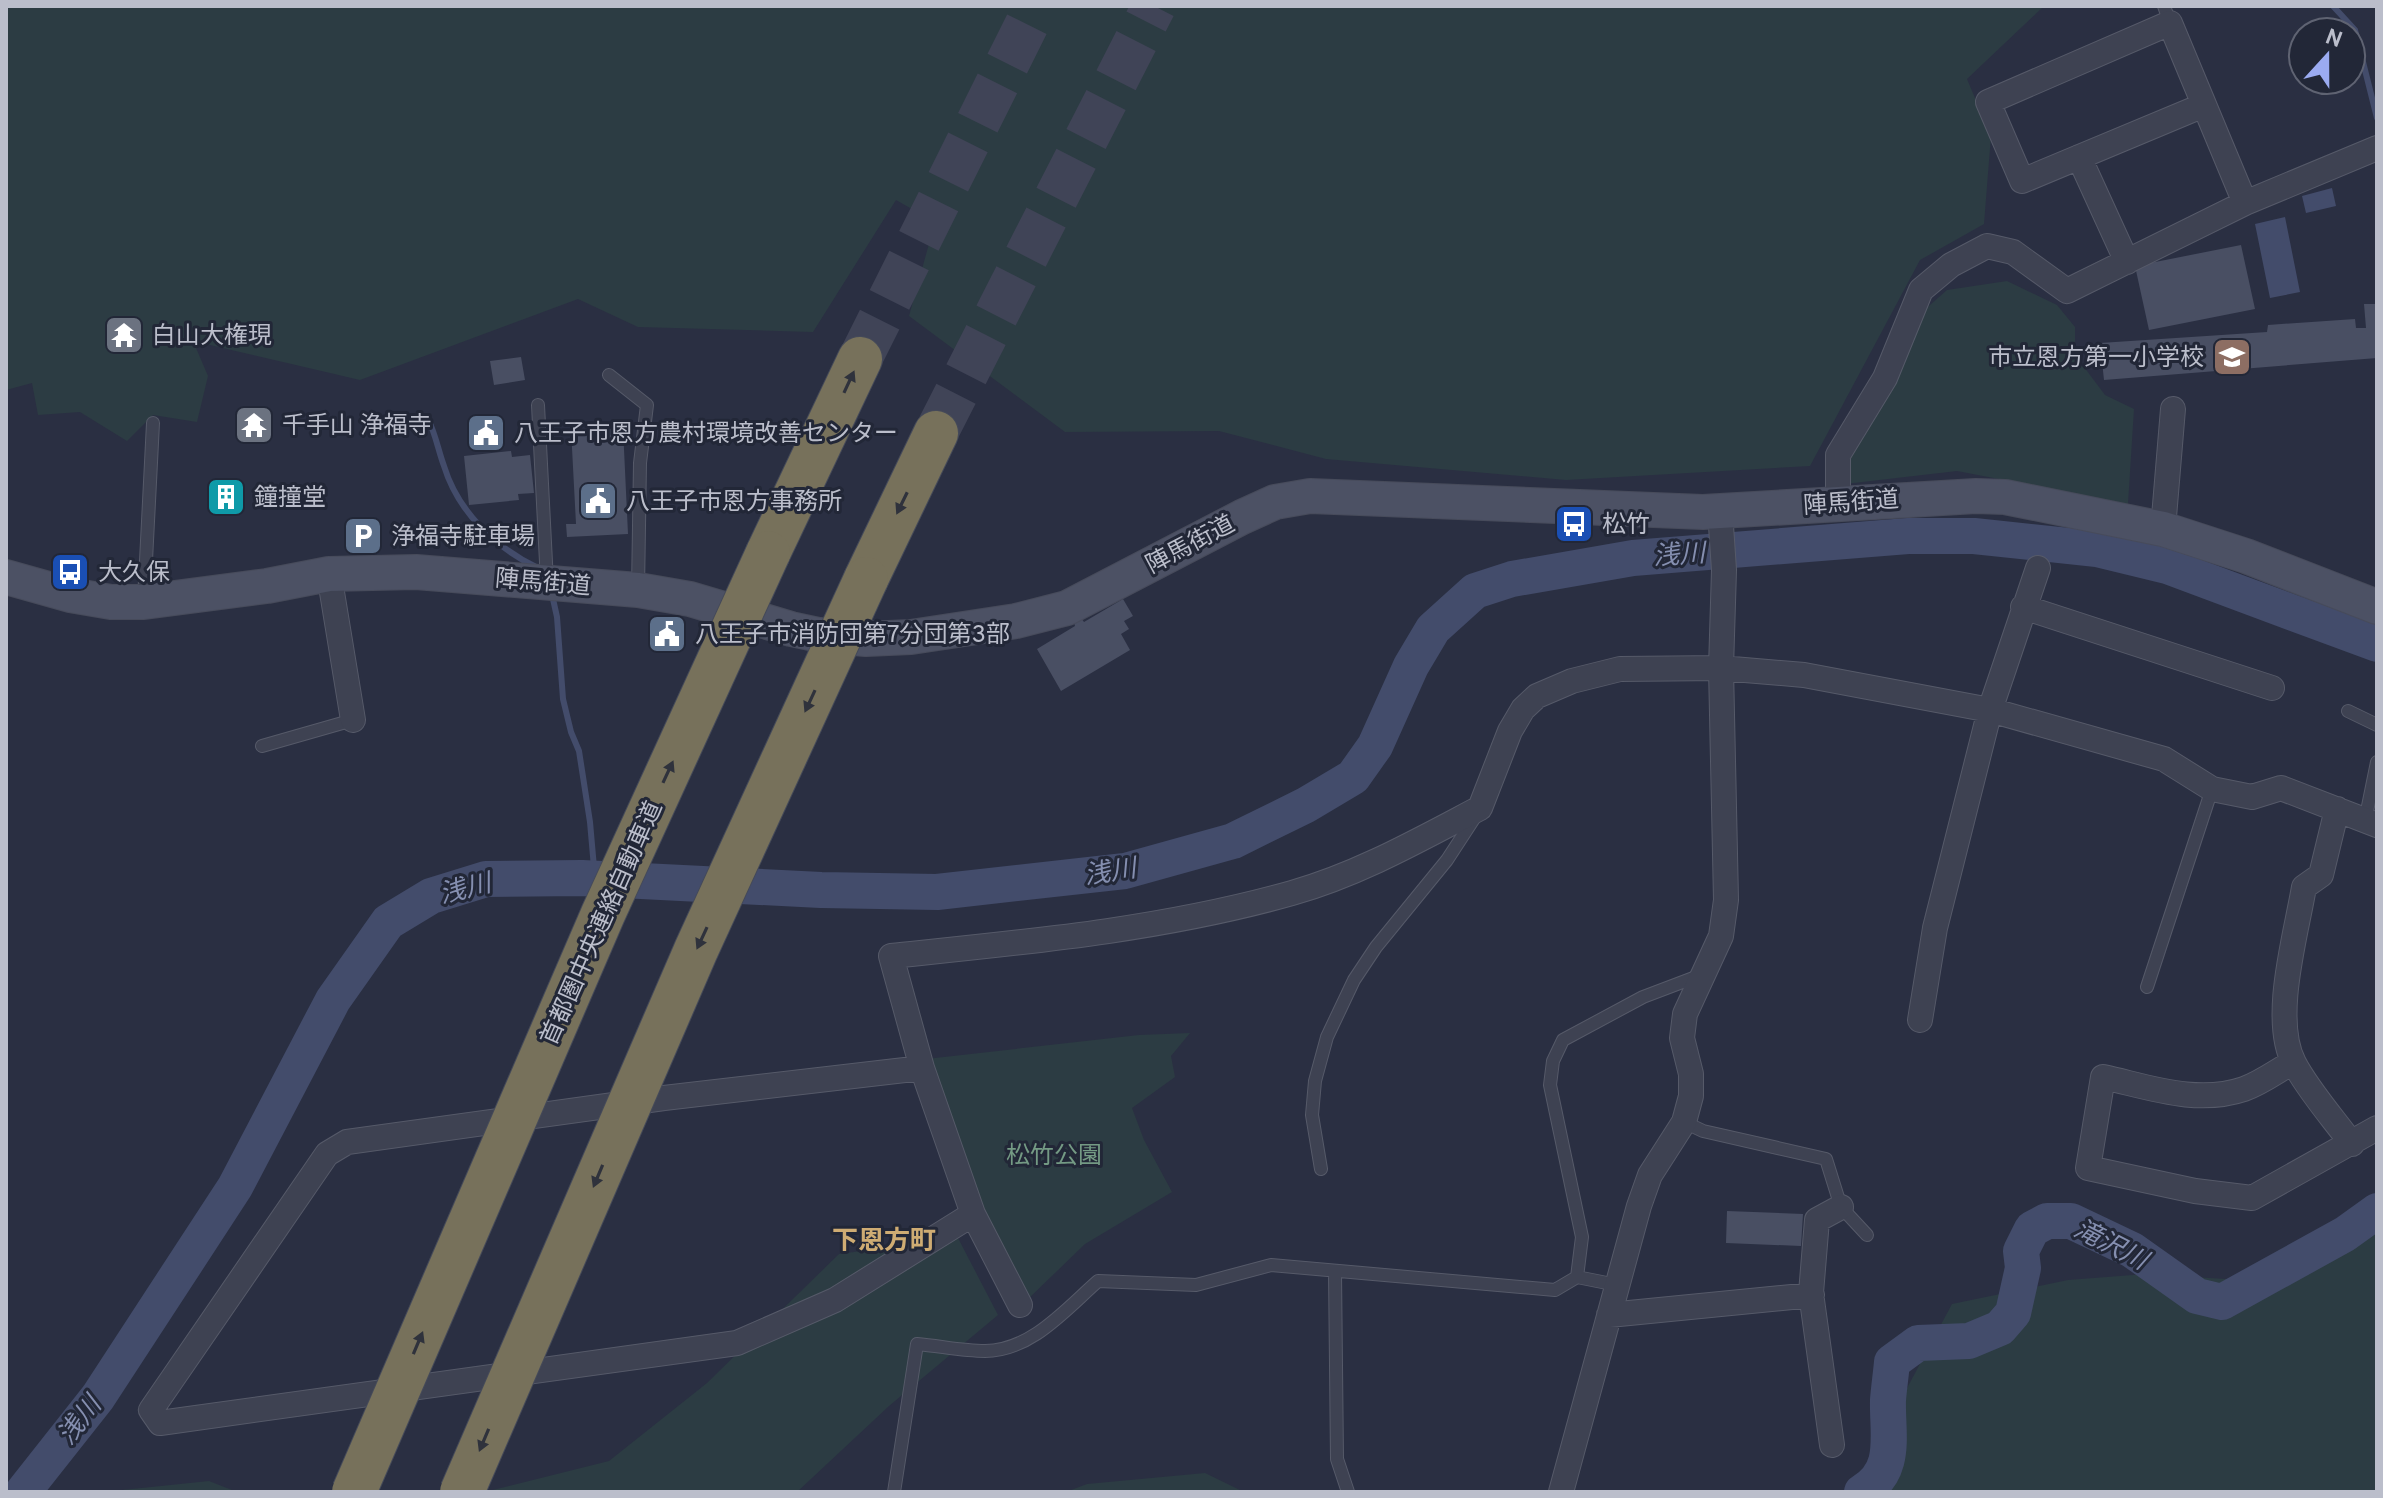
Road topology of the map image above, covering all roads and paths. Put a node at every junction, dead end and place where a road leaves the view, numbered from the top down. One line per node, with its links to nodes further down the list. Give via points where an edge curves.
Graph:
1 (2167, 15): 2 (street); 4 (street, via 1988,102 2022,181)
2 (2204, 105): 4 (street); 5 (street)
3 (2377, 148): 5 (street)
4 (2079, 157): 6 (street)
5 (2245, 203): 6 (street)
6 (2127, 262): 13 (street, via 2067,291 2013,252 1987,246 1951,265 1921,290 1885,378 1838,455)
7 (860, 359): 55 (highway, 首都圏中央連絡自動車道, one-way to 7, bridge, via 603,914)
8 (609, 375): 20 (lane, via 647,405 640,463)
9 (538, 405): 19 (lane)
10 (2173, 409): 15 (street)
11 (153, 423): 21 (lane)
12 (936, 433): 56 (highway, one-way to 56, bridge, via 696,950)
13 (1838, 503): 14 (main road, 陣馬街道); 15 (main road, 陣馬街道, via 2005,497)
14 (1720, 518): 20 (main road, 陣馬街道, via 1310,496 1275,502 1242,517 1067,608 911,637 819,635); 24 (street)
15 (2163, 529): 23 (main road, 陣馬街道)
16 (2038, 568): 22 (street)
17 (329, 574): 19 (main road, 陣馬街道, via 416,572); 21 (main road, 陣馬街道); 28 (street)
18 (6, 577): 21 (main road, 陣馬街道, via 70,595)
19 (547, 582): 20 (main road, 陣馬街道)
20 (638, 590)
21 (144, 602)
22 (2023, 607): 25 (street); 26 (street)
23 (2377, 607)
24 (1721, 668): 26 (street, via 1804,675); 33 (street, via 1620,669 1537,696 1510,731); 36 (street, via 1726,900 1721,936)
25 (2272, 688)
26 (1990, 710): 32 (street, via 2164,759); 38 (street, via 1935,928)
27 (2348, 711): 29 (lane)
28 (353, 720): 30 (lane)
29 (2377, 725)
30 (262, 746)
31 (2377, 762): 35 (lane)
32 (2212, 789): 34 (street, via 2252,797 2281,788); 37 (lane)
33 (1480, 808): 40 (street, via 1378,861 1294,893 1070,938 891,956); 44 (lane, via 1447,860 1354,980 1327,1037 1312,1115)
34 (2337, 809): 35 (street); 39 (street, via 2321,875 2304,887 2286,992 2285,1033)
35 (2371, 823)
36 (1701, 975): 41 (street, via 1685,1014 1682,1038 1691,1074); 49 (lane, via 1643,997 1563,1040 1553,1061 1550,1085 1582,1237)
37 (2147, 987)
38 (1920, 1020)
39 (2293, 1062): 43 (street); 43 (street, via 2246,1088 2215,1096 2189,1096 2103,1077 2088,1168 2252,1198)
40 (922, 1068): 46 (street); 46 (street, via 347,1142 327,1154 151,1410 160,1423 737,1343 835,1300)
41 (1684, 1122): 45 (lane, via 1826,1159); 50 (street, via 1650,1175)
42 (2377, 1128): 43 (street)
43 (2352, 1144)
44 (1321, 1169)
45 (1841, 1207): 47 (lane); 51 (street, via 1817,1220)
46 (973, 1214): 52 (street)
47 (1867, 1235)
48 (1335, 1272): 49 (lane, via 1555,1290); 57 (lane, via 1271,1265 1196,1285 1098,1281 1033,1337 1013,1346 987,1351 917,1344); 58 (lane, via 1337,1459)
49 (1577, 1277): 50 (lane)
50 (1617, 1285): 53 (street)
51 (1812, 1295): 53 (street); 54 (street)
52 (1020, 1305)
53 (1609, 1315): 59 (street)
54 (1832, 1445)
55 (354, 1492)
56 (462, 1492)
57 (894, 1492)
58 (1348, 1492)
59 (1561, 1492)

